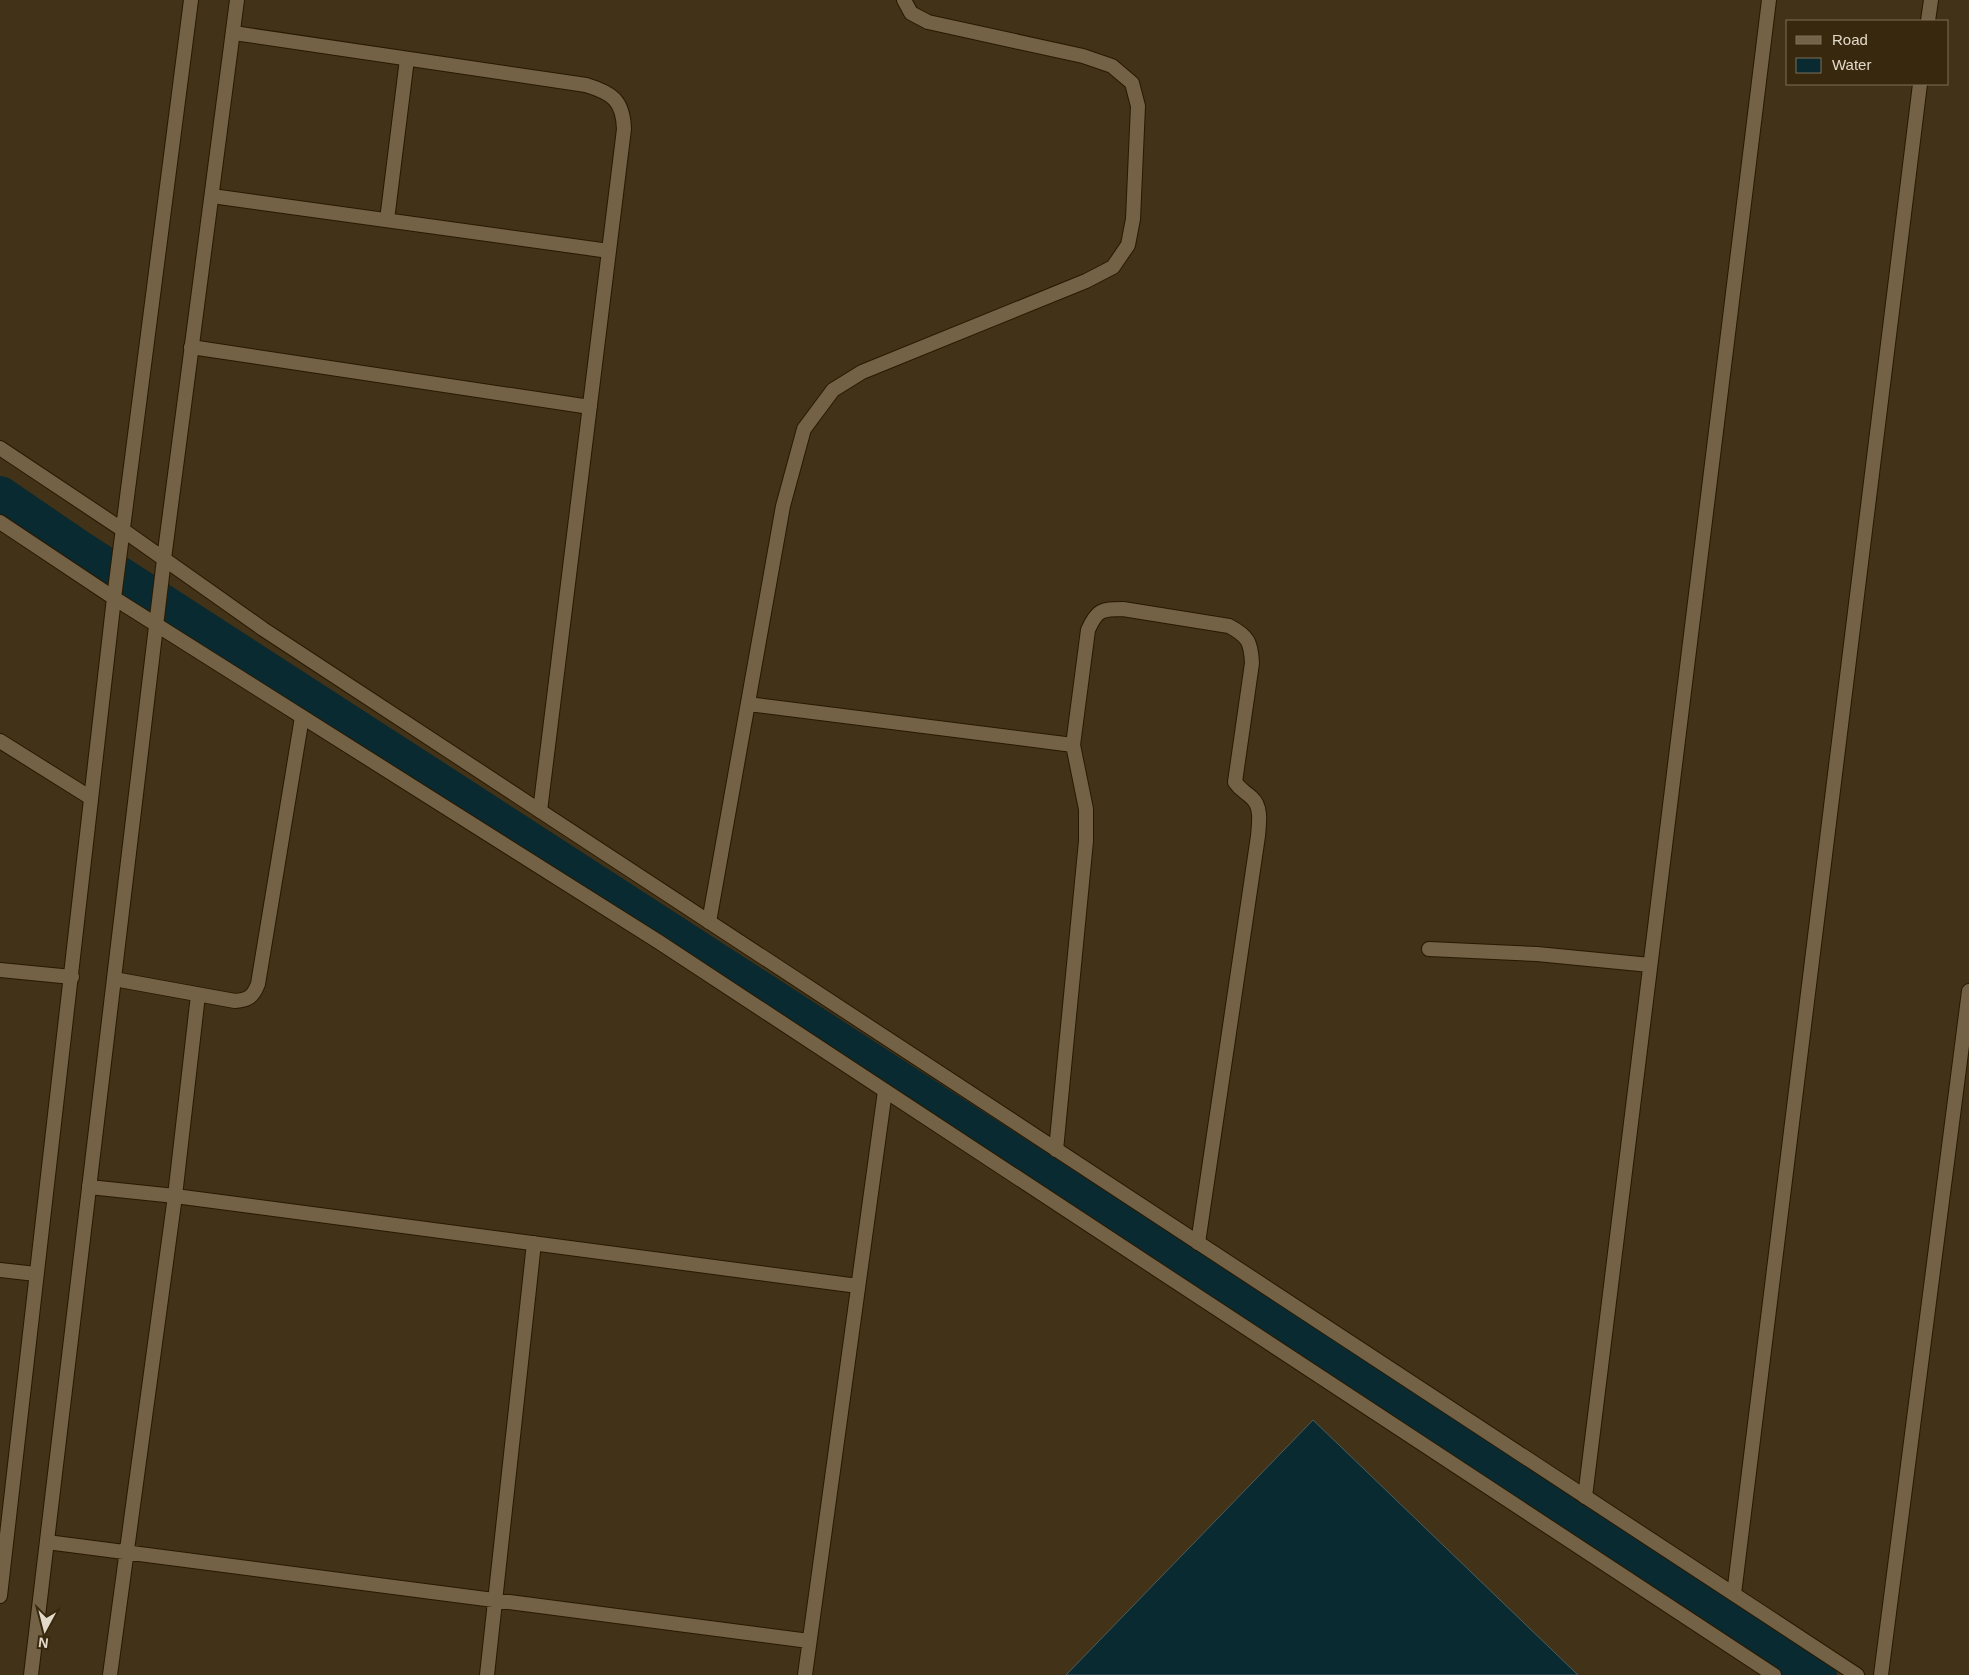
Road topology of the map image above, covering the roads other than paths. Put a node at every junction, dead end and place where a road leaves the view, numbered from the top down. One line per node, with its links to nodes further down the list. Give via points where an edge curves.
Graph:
1 (191, 0): 17 (street)
2 (238, 0): 7 (street)
3 (904, 0): 21 (street, via 911,13 928,22 1083,56 1112,66 1132,83 1138,106 1133,219 1128,245 1113,267 1086,281 862,372 833,390 804,429 783,506)
4 (1769, 0): 29 (street)
5 (1931, 0): 6 (street)
6 (1928, 20)
7 (234, 33): 8 (street); 10 (street)
8 (407, 59): 11 (street); 12 (street, via 586,85 604,91 618,102 624,129)
9 (1920, 85): 47 (street)
10 (212, 196): 11 (street); 13 (street)
11 (387, 220): 12 (street)
12 (609, 251): 14 (street)
13 (191, 347): 14 (street); 18 (street)
14 (590, 407): 26 (street)
15 (0, 448): 17 (street)
16 (0, 522): 19 (street)
17 (123, 530): 18 (street); 19 (street)
18 (164, 559): 20 (street); 26 (street, via 263,629)
19 (114, 598): 20 (street); 25 (street)
20 (156, 625): 22 (street); 32 (street)
21 (748, 704): 24 (street); 27 (street)
22 (302, 717): 34 (street, via 254,995 234,1002); 35 (street, via 659,942)
23 (0, 741): 25 (street)
24 (1074, 745): 36 (street, via 1086,809 1086,841); 40 (street, via 1088,630 1095,616 1107,609 1229,626 1243,634 1252,648 1234,782 1253,798 1260,818)
25 (91, 798): 31 (street)
26 (540, 811): 27 (street)
27 (709, 922): 36 (street)
28 (1429, 949): 29 (street, via 1537,954)
29 (1650, 965): 44 (street)
30 (0, 970): 31 (street)
31 (72, 977): 42 (street)
32 (114, 979): 34 (street); 37 (street)
33 (1969, 991): 57 (street)
34 (198, 995): 38 (street)
35 (885, 1091): 43 (street); 55 (street)
36 (1056, 1150): 40 (street)
37 (89, 1188): 38 (street); 45 (street)
38 (175, 1196): 39 (street); 46 (street)
39 (534, 1243): 43 (street); 49 (street)
40 (1198, 1243): 44 (street)
41 (0, 1270): 42 (street)
42 (36, 1274): 48 (street)
43 (858, 1286): 50 (street)
44 (1585, 1497): 47 (street)
45 (47, 1542): 46 (street); 51 (street)
46 (126, 1553): 49 (street); 52 (street)
47 (1734, 1594): 56 (street)
48 (0, 1596)
49 (495, 1600): 50 (street); 53 (street)
50 (810, 1641): 54 (street)
51 (31, 1675)
52 (110, 1675)
53 (486, 1675)
54 (805, 1675)
55 (1774, 1675)
56 (1857, 1675)
57 (1881, 1675)

